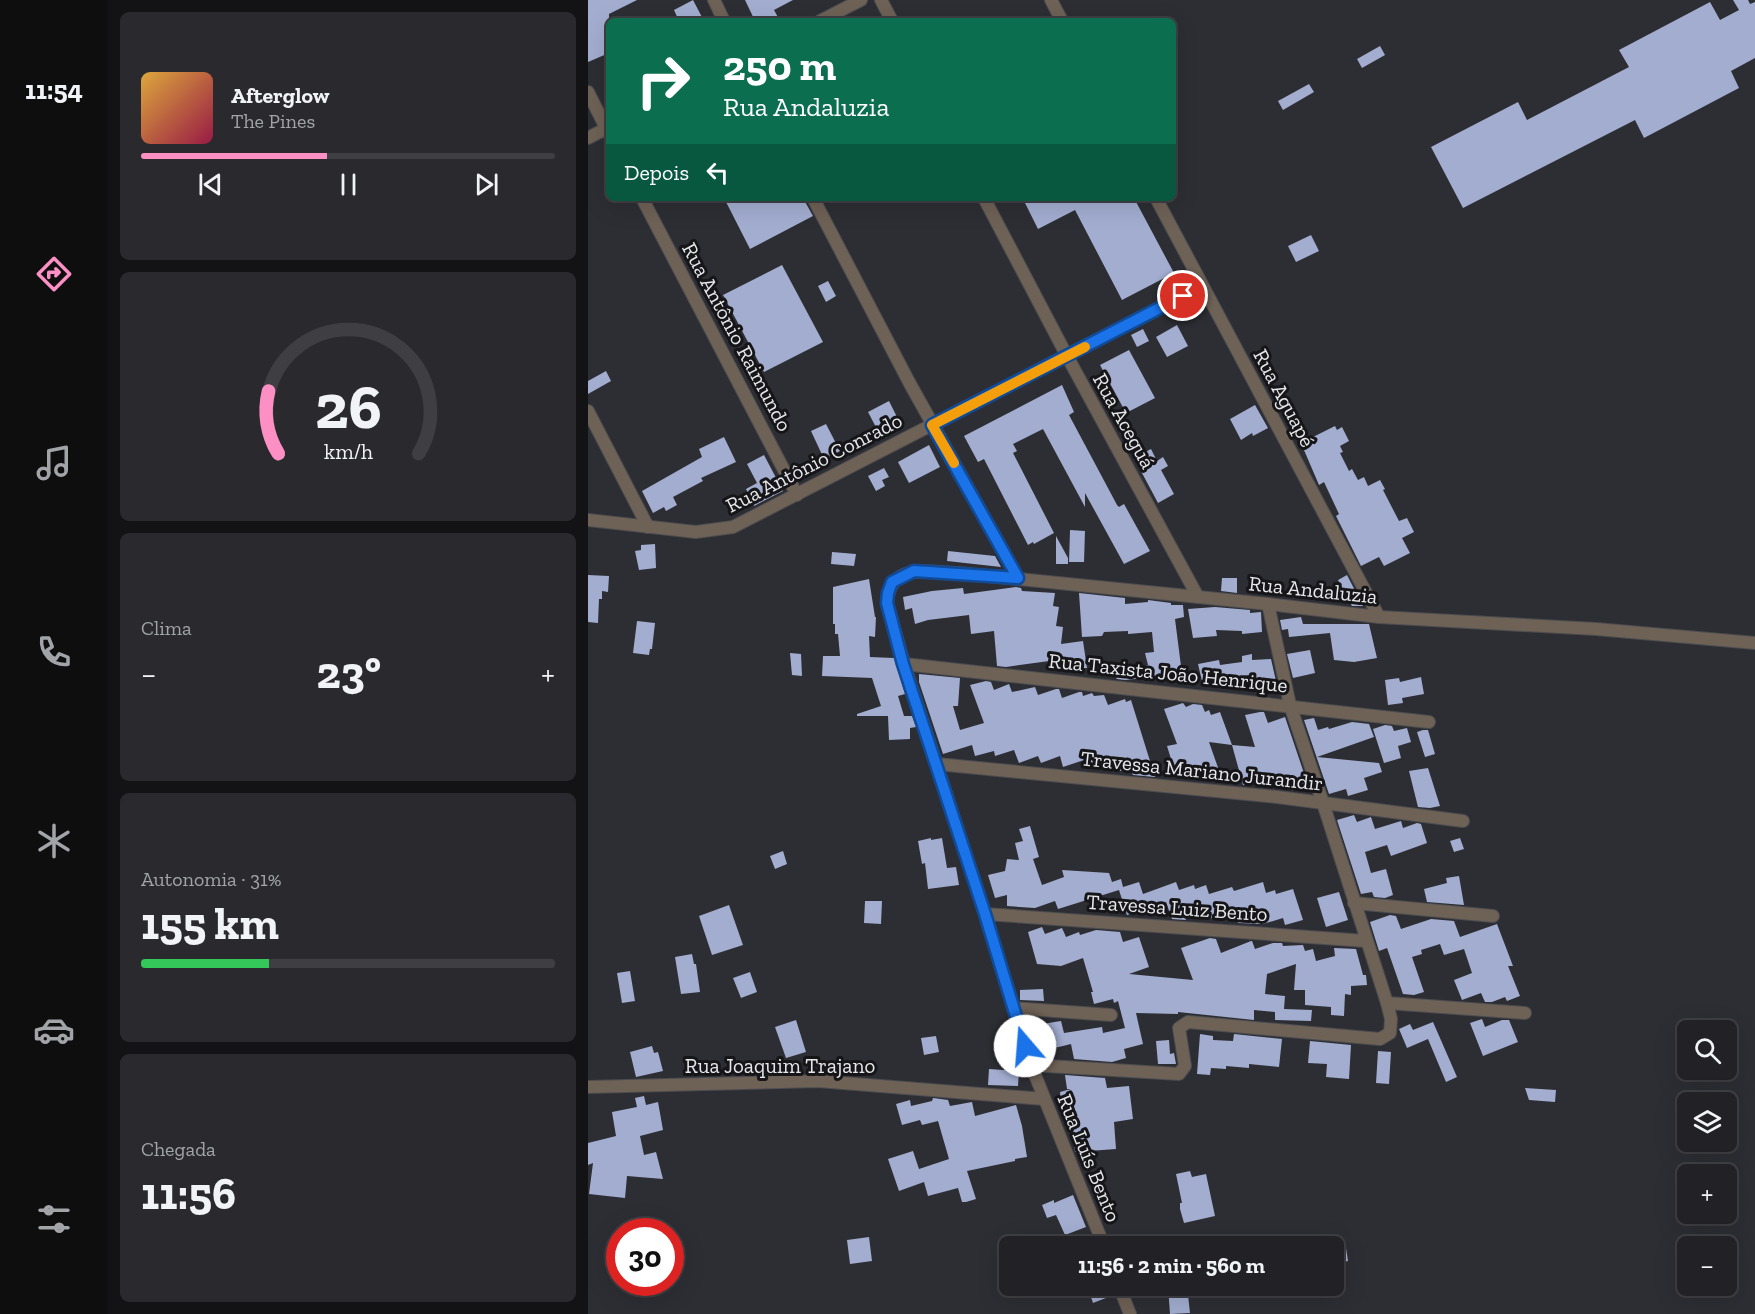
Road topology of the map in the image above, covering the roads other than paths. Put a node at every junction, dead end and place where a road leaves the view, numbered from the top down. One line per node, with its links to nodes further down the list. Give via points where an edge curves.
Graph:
1 (714, 0): 5 (street)
2 (861, 0): 6 (street)
3 (881, 0): 7 (street)
4 (1051, 0): 8 (street)
5 (723, 18)
6 (826, 18)
7 (890, 18)
8 (1060, 18)
9 (588, 92): 10 (street)
10 (606, 126)
11 (606, 131): 12 (street)
12 (588, 138)
13 (644, 201): 21 (street, Rua Antônio Raimundo)
14 (815, 201): 20 (street)
15 (986, 201): 18 (street, Rua Aceguá)
16 (1158, 201): 17 (street, Rua Aguapé)
17 (1202, 286): 18 (street, Rua Antônio Conrado); 28 (street, Rua Aguapé)
18 (1066, 356): 20 (street, Rua Antônio Conrado); 25 (street, Rua Aceguá)
19 (588, 411): 23 (street)
20 (932, 425): 21 (street, Rua Antônio Conrado); 24 (street)
21 (797, 495): 23 (street, Rua Antônio Conrado, via 733,527 696,532)
22 (588, 520): 23 (street, Rua Antônio Conrado)
23 (648, 526)
24 (1018, 578): 25 (street, Rua Andaluzia); 26 (street, Rua Andaluzia, via 914,571 892,582)
25 (1198, 597): 27 (street, Rua Andaluzia)
26 (887, 603): 30 (street, Rua Luís Bento)
27 (1268, 604): 28 (street, Rua Andaluzia); 31 (street)
28 (1379, 617): 29 (street, Rua Andaluzia)
29 (1755, 643)
30 (903, 664): 31 (street, Rua Taxista João Henrique); 33 (street, Rua Luís Bento)
31 (1290, 705): 32 (street, Rua Taxista João Henrique); 34 (street)
32 (1429, 722)
33 (937, 764): 34 (street, Travessa Mariano Jurandir); 37 (street, Rua Luís Bento)
34 (1323, 803): 35 (street, Travessa Mariano Jurandir); 36 (street)
35 (1463, 821)
36 (1354, 903): 38 (street); 39 (street)
37 (985, 914): 39 (street, Travessa Luiz Bento); 41 (street, Rua Luís Bento)
38 (1493, 916)
39 (1366, 941): 40 (street)
40 (1387, 1003): 42 (street); 44 (street, via 1391,1030 1380,1039 1188,1022 1179,1028 1185,1066 1179,1074)
41 (1013, 1008): 43 (street); 44 (street, Rua Luís Bento)
42 (1525, 1013)
43 (1111, 1015)
44 (1031, 1065): 46 (street, Rua Luís Bento)
45 (588, 1087): 46 (street, Rua Joaquim Trajano, via 818,1081)
46 (1044, 1098): 47 (street, Rua Luís Bento)
47 (1100, 1236)
48 (1123, 1296): 49 (street)
49 (1130, 1314)

